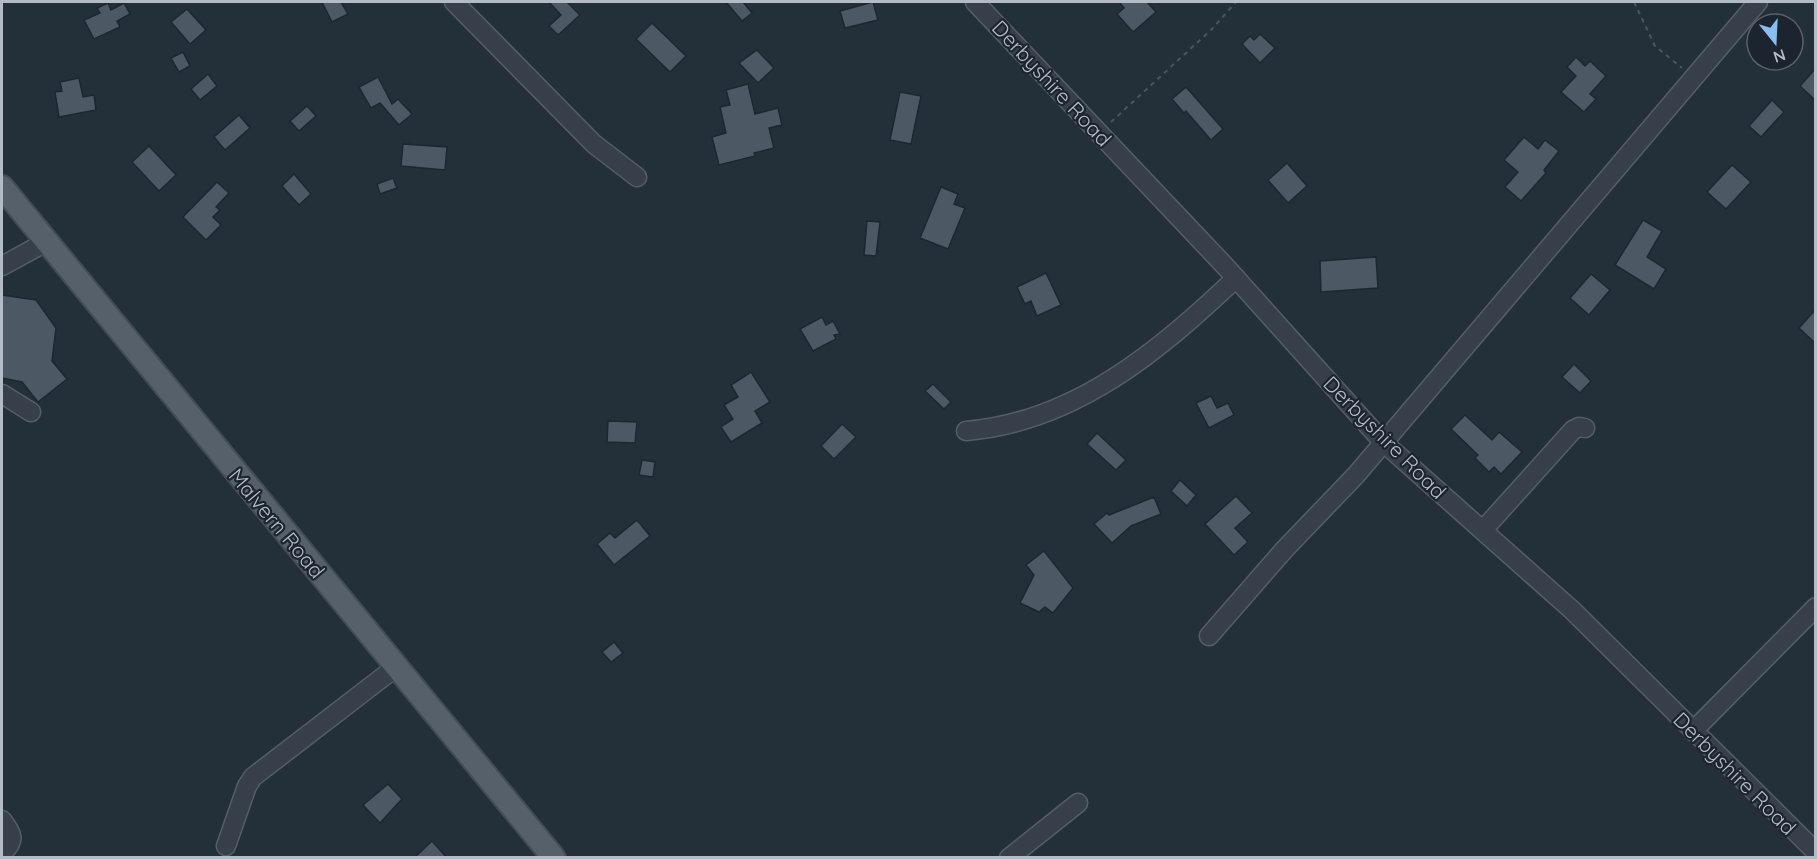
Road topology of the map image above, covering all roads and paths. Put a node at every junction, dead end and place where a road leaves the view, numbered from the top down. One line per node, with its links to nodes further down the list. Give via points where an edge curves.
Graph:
1 (454, 2): 8 (street, via 594,144)
2 (975, 2): 7 (street, Derbyshire Road)
3 (1236, 2): 7 (path)
4 (1635, 2): 6 (path, via 1655,46)
5 (1758, 2): 6 (street)
6 (1694, 78): 17 (street)
7 (1099, 133): 12 (street, Derbyshire Road)
8 (638, 177)
9 (2, 187): 10 (main road, Malvern Road)
10 (46, 242): 11 (street); 21 (main road, Malvern Road)
11 (2, 266)
12 (1236, 279): 16 (street, via 1147,357 1111,380 1057,409 1020,423); 17 (street, Derbyshire Road)
13 (2, 394): 14 (street)
14 (31, 412)
15 (1585, 428): 18 (street, via 1573,430)
16 (966, 431)
17 (1383, 442): 18 (street, Derbyshire Road); 20 (street)
18 (1483, 530): 22 (street, Derbyshire Road, via 1572,610)
19 (1815, 607): 22 (street)
20 (1209, 636)
21 (396, 667): 25 (street, via 253,777); 28 (main road, Malvern Road)
22 (1693, 731): 26 (street, Derbyshire Road)
23 (1078, 802): 29 (street)
24 (2, 820): 27 (street, via 12,840)
25 (226, 846)
26 (1815, 852)
27 (2, 853)
28 (555, 858)
29 (1009, 858)

